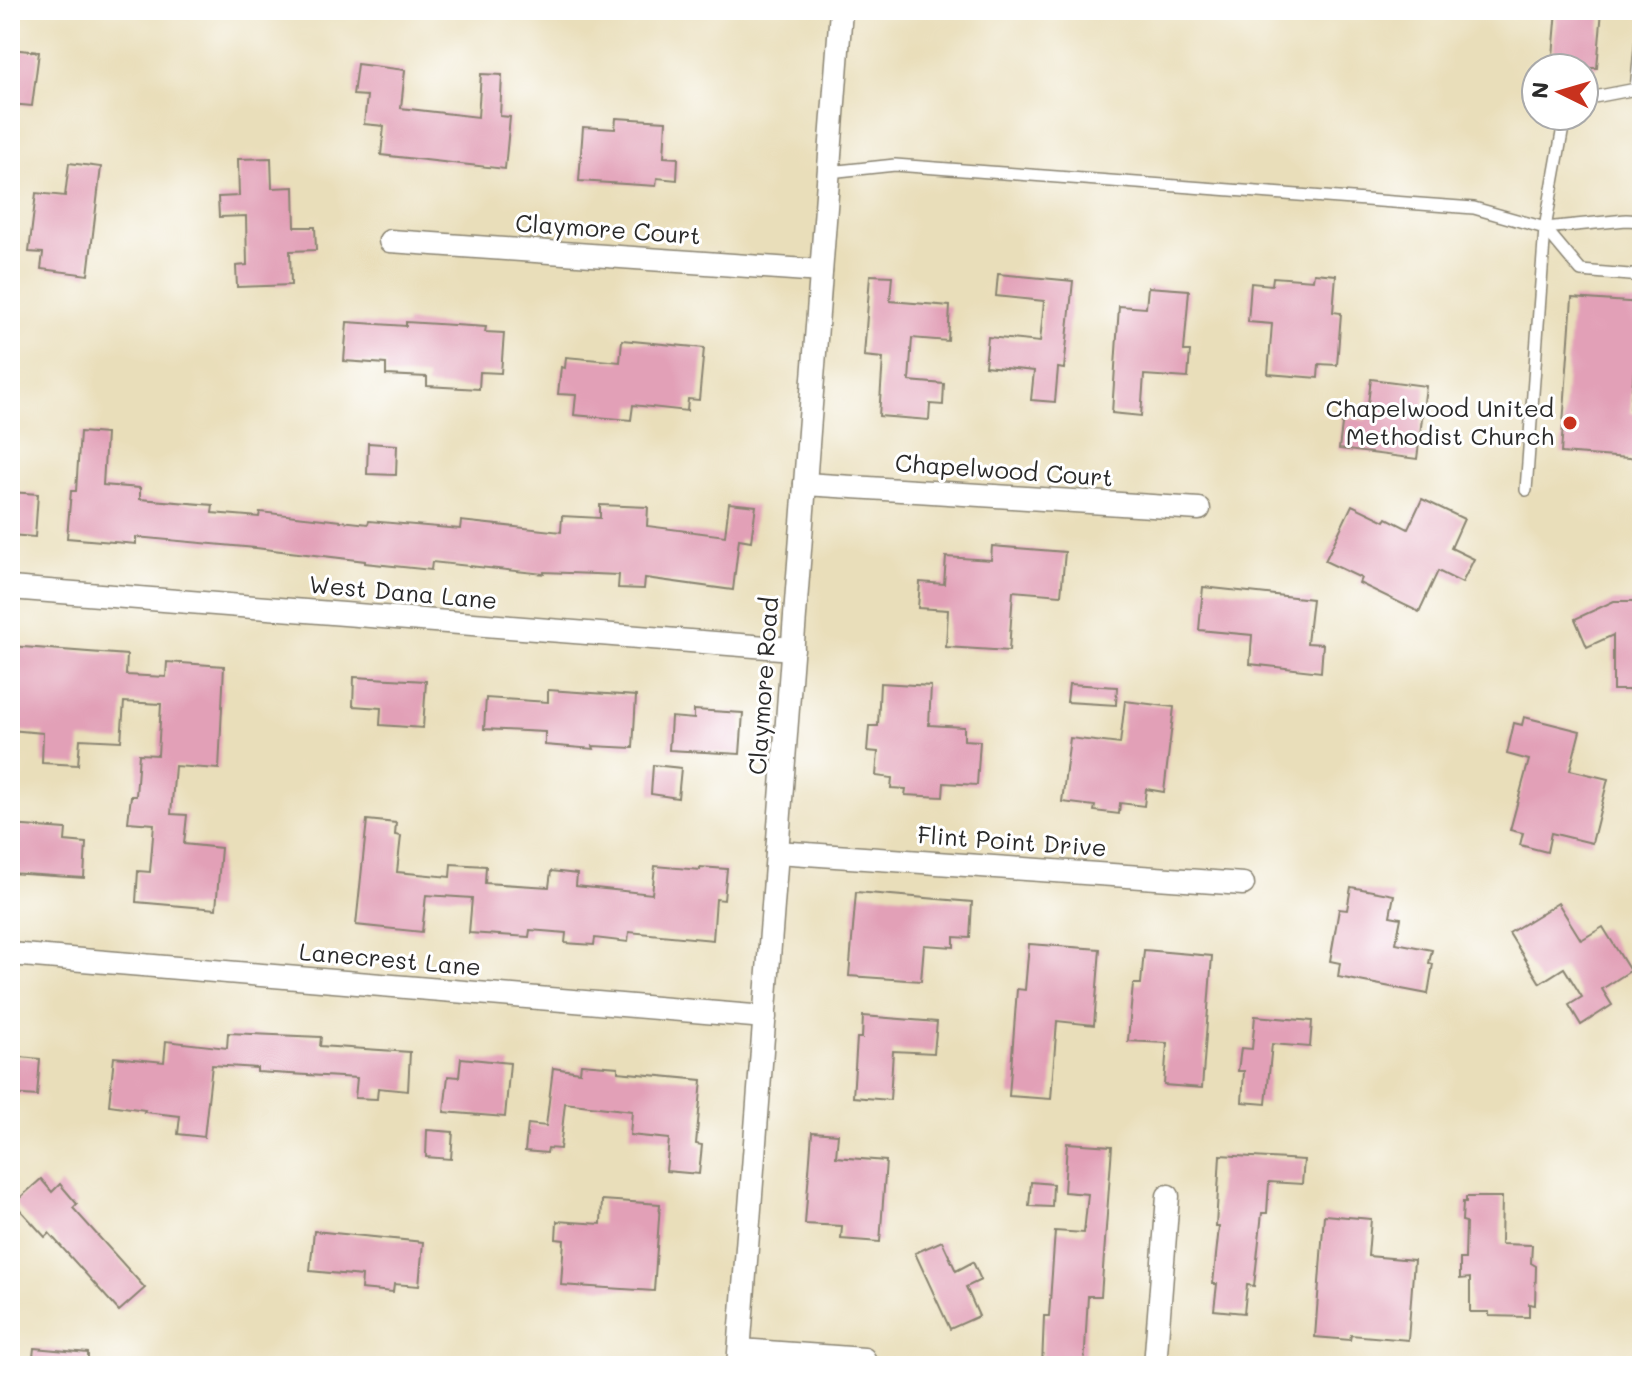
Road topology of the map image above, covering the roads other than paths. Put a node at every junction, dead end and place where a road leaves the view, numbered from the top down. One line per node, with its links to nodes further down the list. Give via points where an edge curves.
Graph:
1 (841, 10): 5 (street, Claymore Road)
2 (1642, 30): 3 (lane, via 1636,89)
3 (1600, 96)
4 (1562, 132): 7 (lane)
5 (829, 172): 7 (lane, via 895,165 1474,208); 9 (street, Claymore Road)
6 (1642, 221): 7 (lane)
7 (1545, 228): 10 (lane, via 1581,271); 12 (lane)
8 (390, 241): 9 (street, Claymore Court)
9 (821, 271): 11 (street, Claymore Road)
10 (1642, 276)
11 (805, 484): 13 (street, Chapelwood Court); 15 (street, Claymore Road)
12 (1526, 490)
13 (1199, 509)
14 (10, 588): 15 (street, West Dana Lane)
15 (793, 649): 16 (street, Claymore Road)
16 (777, 852): 17 (street, Flint Point Drive); 19 (street, Claymore Road)
17 (1243, 884)
18 (10, 954): 19 (street, Lanecrest Lane)
19 (765, 1017): 21 (street, Claymore Road)
20 (1168, 1196): 23 (street)
21 (739, 1358): 22 (street)
22 (864, 1359)
23 (1155, 1366)

